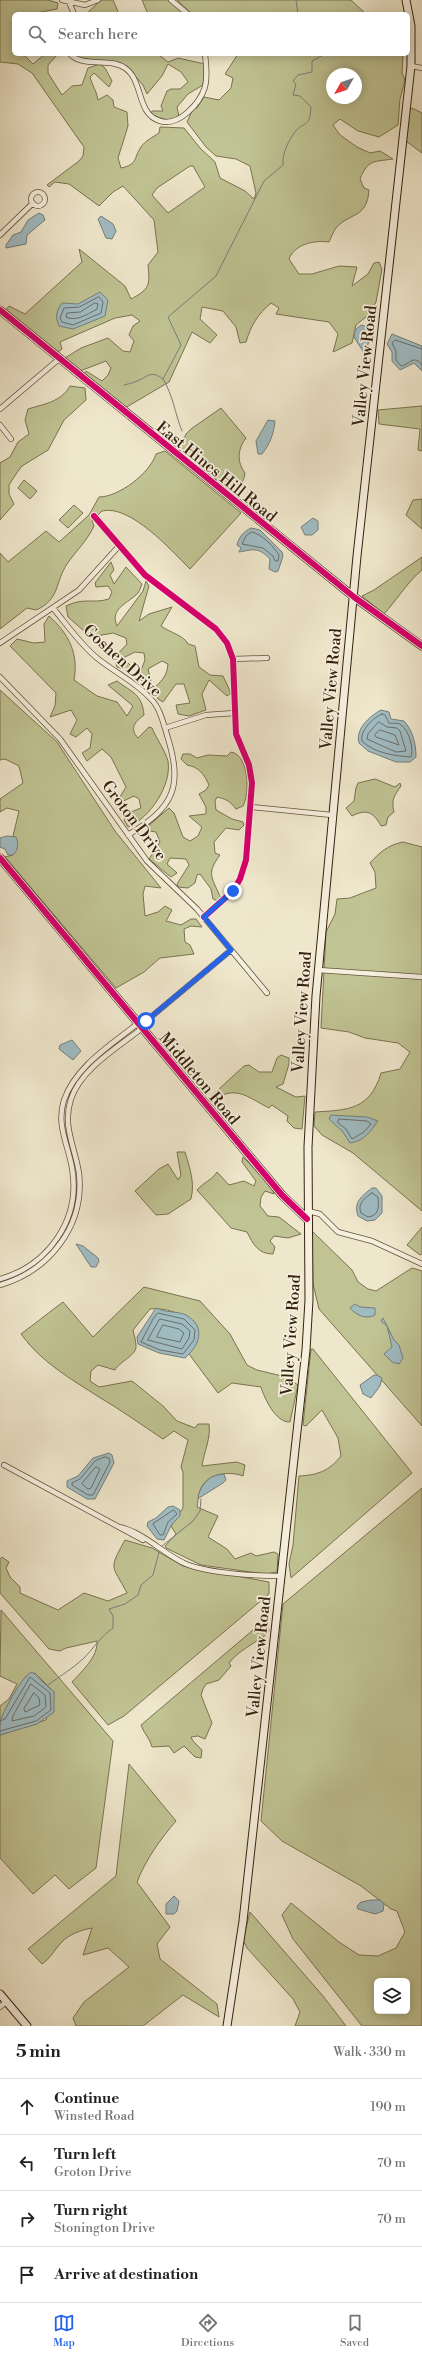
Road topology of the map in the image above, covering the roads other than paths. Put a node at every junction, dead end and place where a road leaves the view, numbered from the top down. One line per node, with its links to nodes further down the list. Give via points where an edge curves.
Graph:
1 (62, 0): 5 (street)
2 (98, 0): 5 (street, via 91,4)
3 (171, 0): 7 (street)
4 (406, 0): 8 (main road, Valley View Road)
5 (69, 2): 6 (street)
6 (73, 12)
7 (186, 12)
8 (408, 12)
9 (410, 21): 12 (main road, Valley View Road)
10 (73, 56): 11 (street, via 125,68 133,77 146,111 153,118 164,122 173,122 182,117 202,94 207,75)
11 (205, 56)
12 (411, 66): 13 (street); 23 (main road, Valley View Road)
13 (422, 68)
14 (33, 203): 15 (street)
15 (0, 235)
16 (0, 310): 17 (main road, East Hines Hill Road)
17 (59, 359): 18 (street); 23 (main road, East Hines Hill Road)
18 (0, 409)
19 (0, 425): 20 (street)
20 (11, 439)
21 (94, 516): 22 (street)
22 (119, 546): 24 (street, via 84,586); 28 (street, via 152,581 216,629 227,643)
23 (354, 597): 26 (main road, East Hines Hill Road); 33 (main road, Valley View Road)
24 (53, 608): 25 (street); 31 (street, Goshen Drive, via 97,658 150,697)
25 (0, 643)
26 (422, 646)
27 (267, 658): 28 (street)
28 (233, 659): 30 (street)
29 (0, 677): 34 (street, Groton Drive, via 60,739)
30 (235, 713): 31 (street, via 206,715); 32 (street, via 236,734 252,777)
31 (165, 728): 34 (street, Goshen Drive, via 176,765 172,792 157,814)
32 (251, 807): 33 (street); 36 (street, via 246,860 240,879 230,895)
33 (332, 815): 38 (main road, Valley View Road)
34 (128, 835): 36 (street, Groton Drive, via 152,867)
35 (0, 858): 41 (main road, Middleton Road)
36 (204, 917): 37 (street, Groton Drive)
37 (231, 950): 40 (street, Groton Drive); 41 (street)
38 (318, 970): 39 (street); 44 (main road, Valley View Road, via 310,1096)
39 (422, 976)
40 (267, 993)
41 (139, 1026): 42 (street, via 92,1069 75,1090 69,1105 68,1118); 43 (street, via 86,1067 68,1090 61,1119); 45 (main road, Middleton Road, via 282,1195)
42 (72, 1147): 43 (street); 47 (street, via 79,1183 75,1213 63,1240)
43 (66, 1149): 46 (street, via 73,1178 70,1211 58,1237)
44 (308, 1211): 45 (main road, Valley View Road); 48 (street, via 320,1214 338,1232 372,1241)
45 (307, 1219): 52 (main road, Valley View Road, via 308,1327)
46 (43, 1256): 47 (street); 49 (street, via 26,1269)
47 (47, 1260): 50 (street, via 27,1275)
48 (422, 1264)
49 (0, 1279)
50 (0, 1285)
51 (4, 1465): 52 (street, via 119,1527 135,1532 184,1563 196,1567)
52 (280, 1576): 57 (main road, Valley View Road, via 243,1921)
53 (0, 1994): 54 (main road)
54 (6, 2002): 55 (street); 56 (main road)
55 (0, 2007)
56 (27, 2026)
57 (227, 2026)

